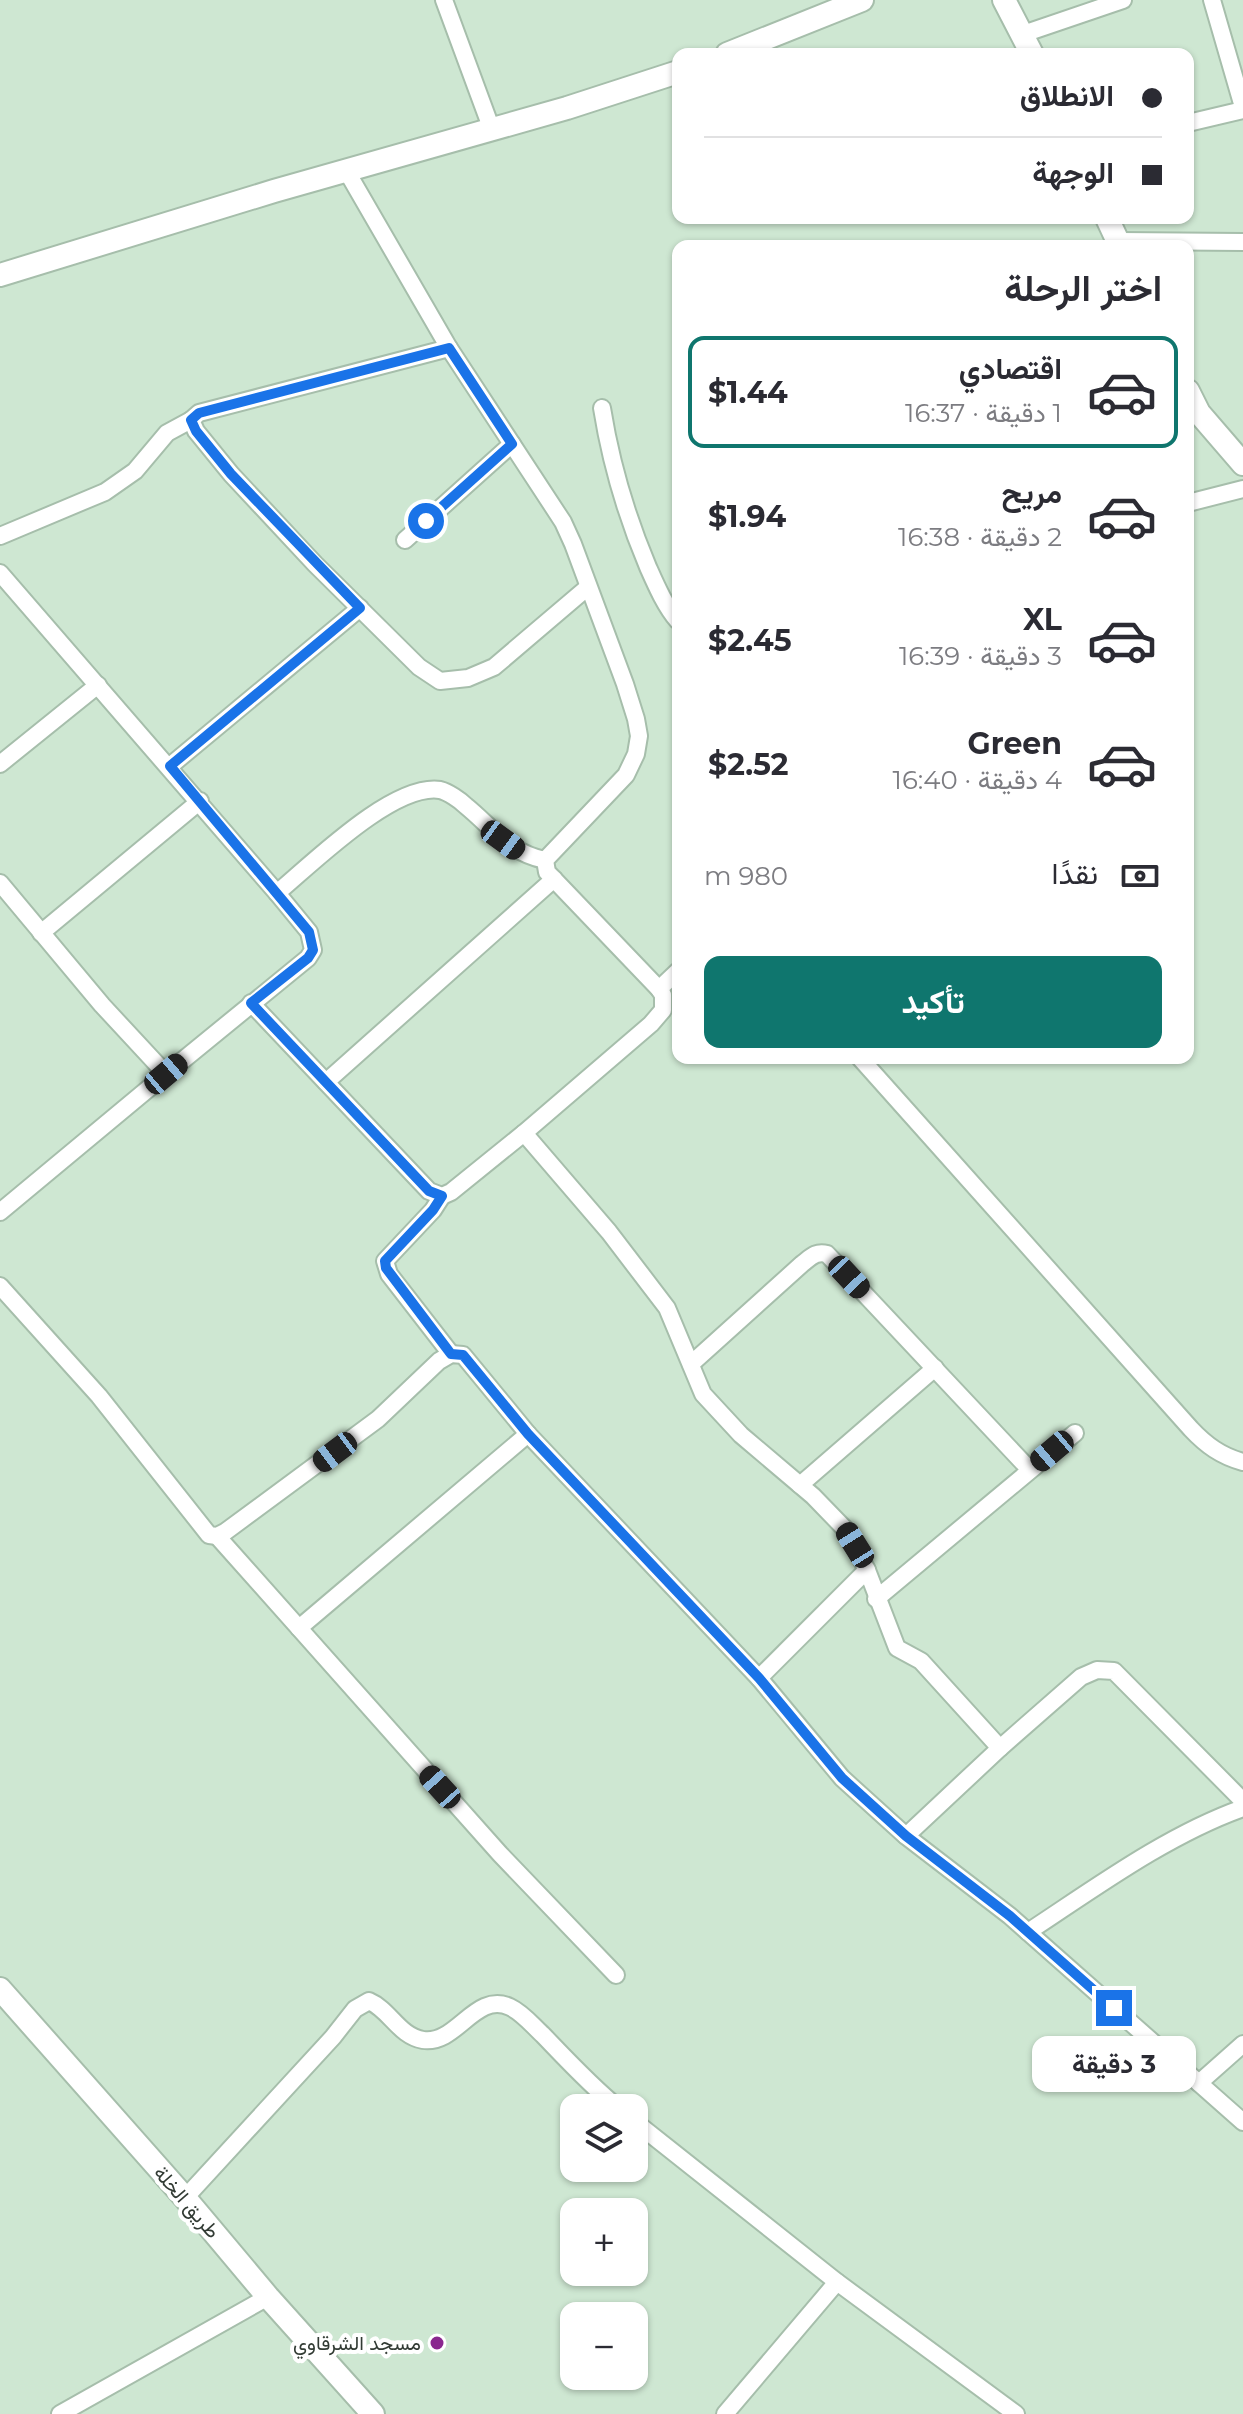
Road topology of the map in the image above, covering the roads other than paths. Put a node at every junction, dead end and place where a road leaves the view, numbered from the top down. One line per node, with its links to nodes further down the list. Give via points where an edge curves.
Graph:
1 (444, 0): 11 (street)
2 (862, 0): 7 (main road)
3 (1004, 0): 6 (main road)
4 (1123, 0): 6 (street)
5 (1212, 0): 9 (street)
6 (1028, 44)
7 (742, 48)
8 (672, 74): 11 (main road)
9 (1243, 108): 10 (street)
10 (1194, 121)
11 (492, 130): 12 (main road)
12 (346, 170): 15 (main road); 16 (street)
13 (1243, 242): 14 (street)
14 (1194, 243)
15 (0, 275)
16 (449, 348): 19 (street, via 199,413); 20 (street)
17 (1194, 403): 21 (main road)
18 (602, 408): 29 (street, via 609,454 632,530)
19 (191, 420): 24 (street, via 167,433 135,471 105,492); 28 (street, via 231,474)
20 (512, 444): 25 (street); 27 (street, via 563,522)
21 (1243, 464)
22 (1243, 489): 23 (street)
23 (1194, 501)
24 (0, 536)
25 (405, 540)
26 (0, 573): 30 (street)
27 (588, 587): 28 (street, via 494,667 456,681 440,681 419,667); 34 (street, via 639,736 626,775)
28 (360, 608): 32 (street)
29 (672, 611)
30 (98, 685): 31 (street); 32 (street)
31 (0, 764)
32 (170, 766): 33 (street)
33 (200, 801): 37 (street); 38 (street)
34 (545, 860): 35 (street); 37 (street, via 526,857 464,803 441,790 417,792 378,809)
35 (554, 879): 40 (street); 44 (street)
36 (0, 883): 38 (street)
37 (277, 893): 41 (street, via 309,932 313,950)
38 (41, 933): 43 (street)
39 (672, 977): 40 (street)
40 (659, 989): 45 (street, via 663,1010 651,1024)
41 (251, 1003): 43 (street); 44 (street)
42 (865, 1064): 54 (street, via 1191,1429 1229,1459)
43 (166, 1074): 47 (street)
44 (326, 1082): 46 (street, via 429,1191)
45 (524, 1133): 46 (street); 50 (street, via 667,1308)
46 (442, 1196): 49 (street, via 385,1261)
47 (0, 1212)
48 (0, 1286): 57 (street, via 99,1396 204,1531)
49 (451, 1354): 53 (street, via 463,1355); 57 (street, via 378,1419)
50 (691, 1364): 51 (street, via 812,1255 822,1253); 56 (street, via 703,1394 721,1414)
51 (935, 1368): 55 (street); 56 (street)
52 (1075, 1433): 55 (street)
53 (528, 1434): 60 (street); 61 (street)
54 (1243, 1462)
55 (1030, 1470): 59 (street)
56 (800, 1485): 58 (street, via 845,1529)
57 (217, 1536): 60 (street)
58 (867, 1570): 59 (street); 61 (street)
59 (876, 1599): 62 (street, via 897,1648 921,1661)
60 (299, 1628): 67 (street, via 500,1854)
61 (759, 1678): 65 (street, via 842,1778)
62 (1000, 1748): 63 (street, via 1081,1677 1097,1670 1114,1671); 65 (street)
63 (1243, 1801)
64 (1243, 1808): 66 (street, via 1206,1822)
65 (906, 1836): 66 (street)
66 (1028, 1932): 70 (street)
67 (616, 1975)
68 (0, 1989): 74 (main road, طريق الخلة)
69 (1243, 2044): 70 (street)
70 (1199, 2083): 72 (street)
71 (601, 2094): 74 (street, via 510,2006 487,2006 444,2036 425,2040 411,2037 369,2001 355,2009)
72 (1243, 2122)
73 (648, 2132): 75 (street)
74 (185, 2198): 76 (main road, طريق الخلة)
75 (837, 2282): 79 (street); 80 (street)
76 (268, 2297): 77 (street); 78 (main road, طريق الخلة)
77 (60, 2414)
78 (373, 2414)
79 (725, 2414)
80 (1016, 2414)

